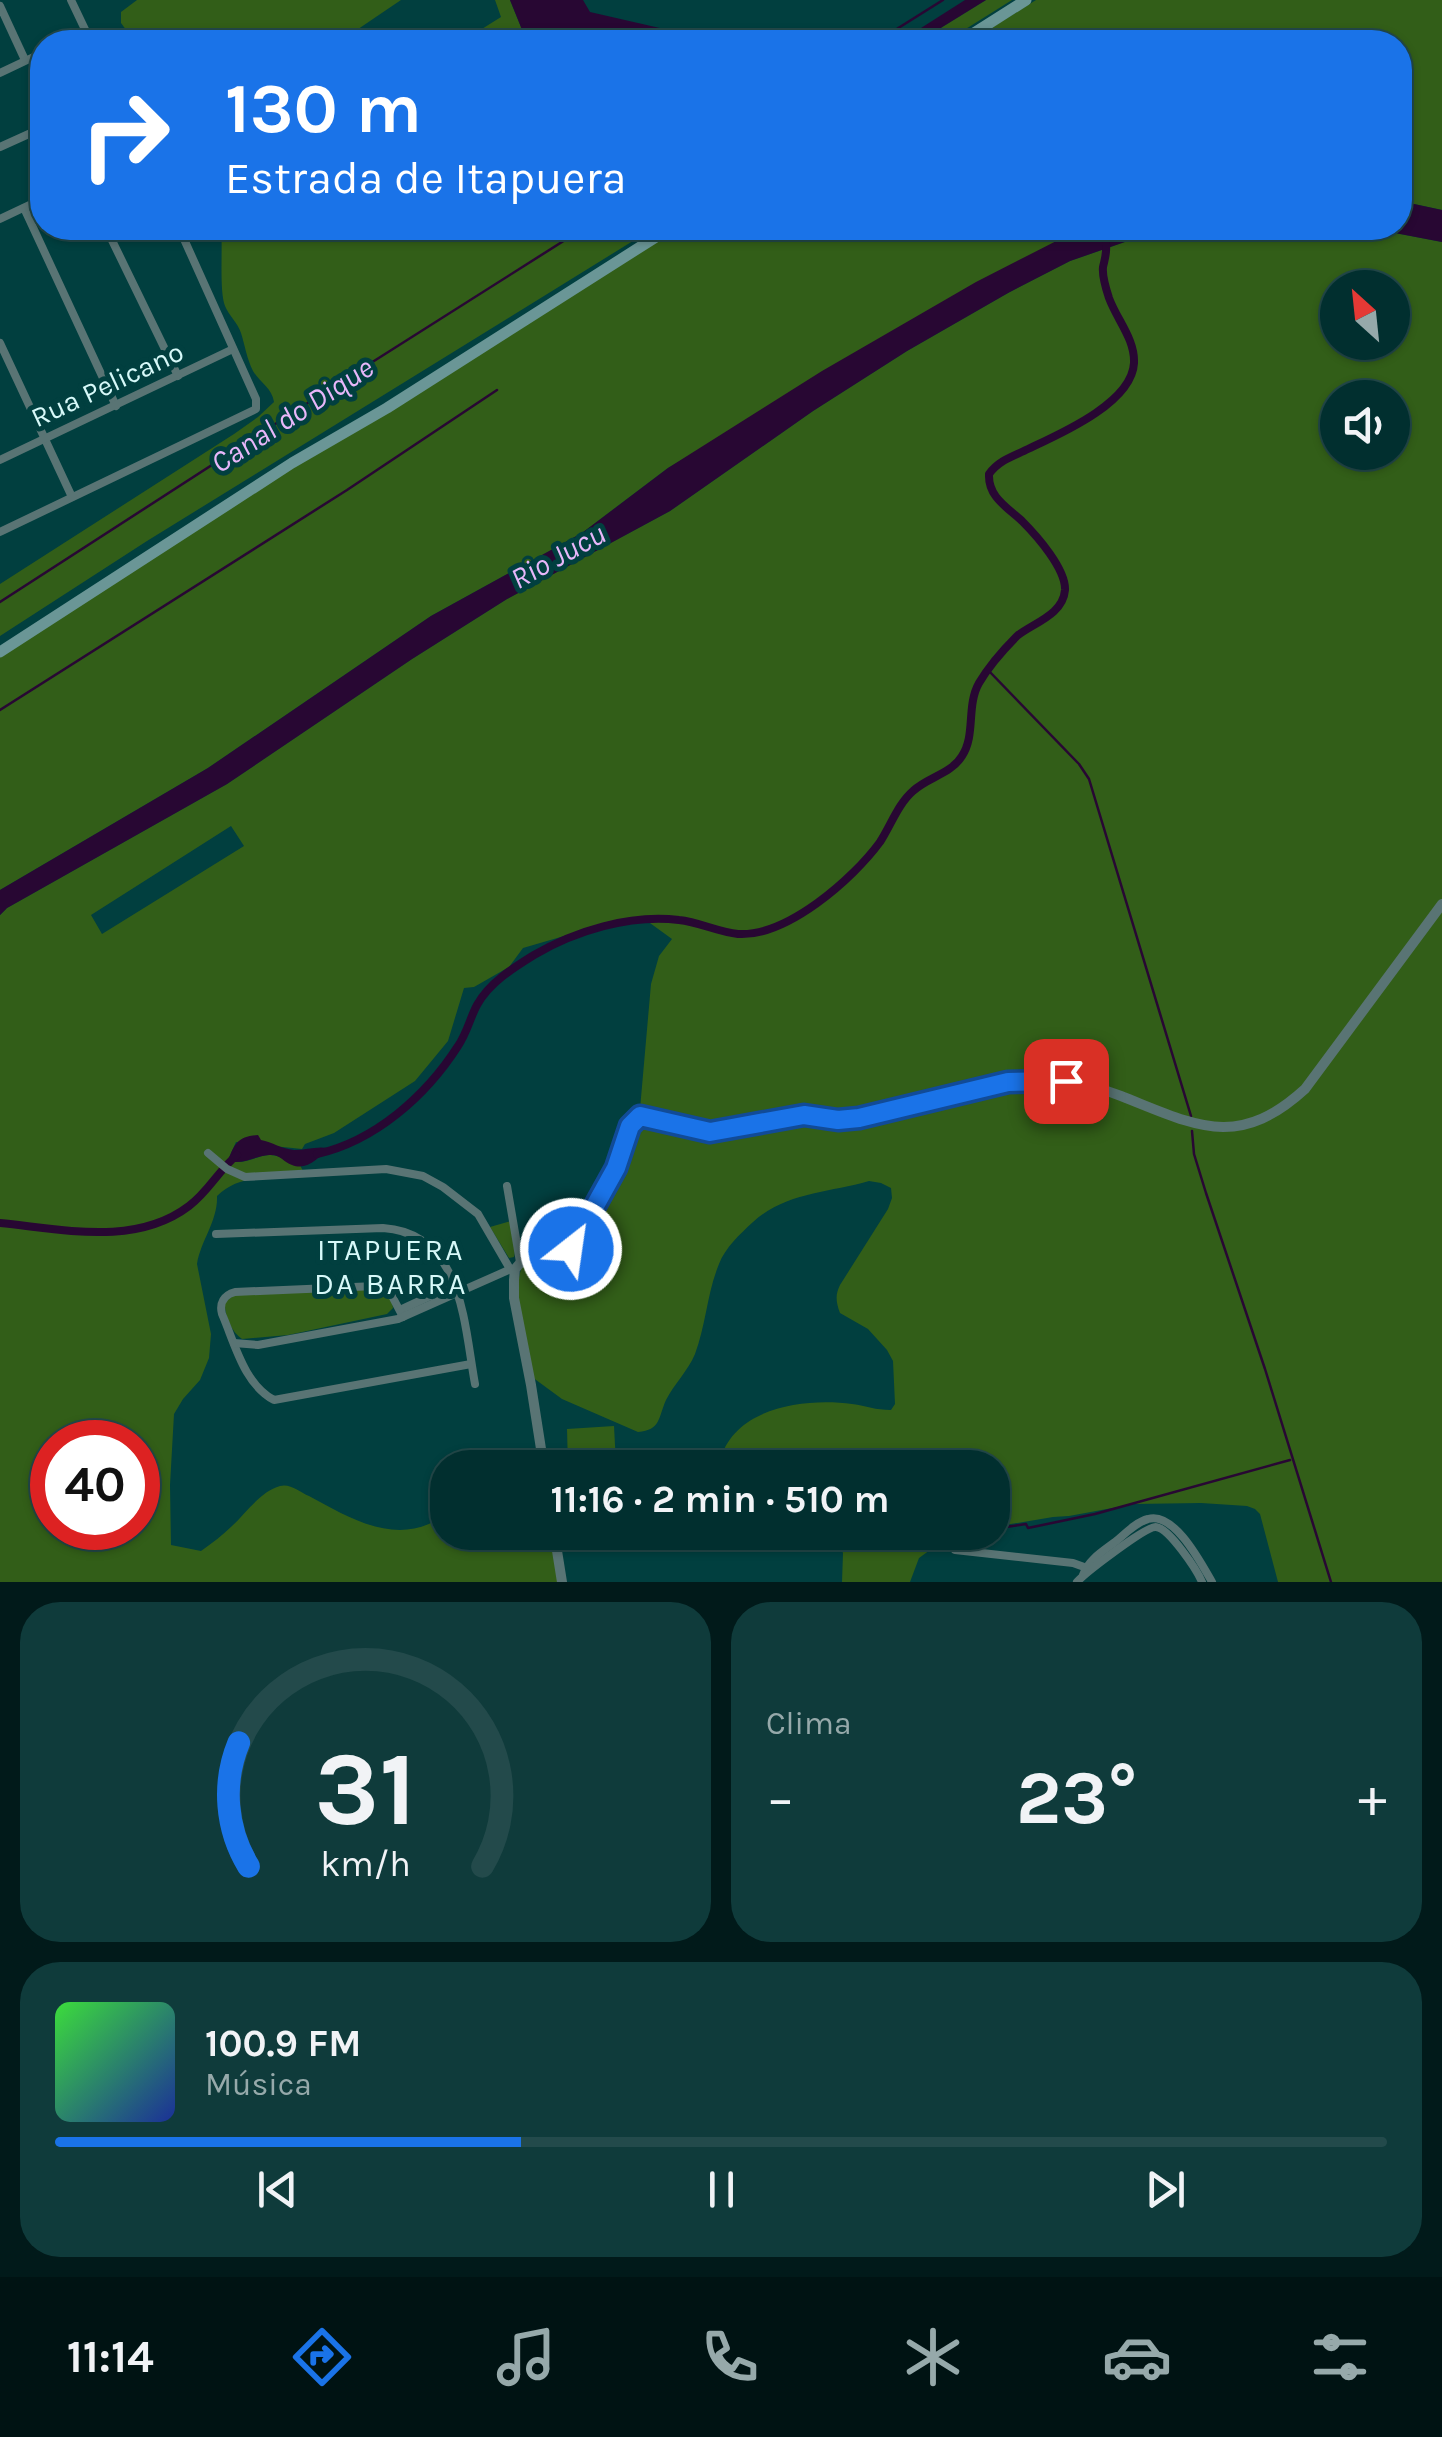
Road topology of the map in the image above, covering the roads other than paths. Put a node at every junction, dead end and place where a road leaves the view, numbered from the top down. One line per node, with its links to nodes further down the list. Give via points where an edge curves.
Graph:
1 (71, 0): 4 (street)
2 (1026, 0): 5 (main road)
3 (0, 6): 7 (street)
4 (85, 30)
5 (979, 30)
6 (30, 58): 7 (street)
7 (26, 60): 8 (street)
8 (0, 73)
9 (30, 134): 10 (street)
10 (0, 148)
11 (30, 205): 12 (street)
12 (24, 208): 13 (street); 14 (street)
13 (0, 219)
14 (30, 221)
15 (39, 240): 22 (street)
16 (112, 240): 21 (street)
17 (183, 240): 20 (street)
18 (651, 240): 27 (main road)
19 (0, 343): 23 (street)
20 (233, 350): 21 (street, Rua Pelicano); 25 (street, via 256,409)
21 (178, 376): 22 (street, Rua Pelicano)
22 (116, 406): 23 (street, Rua Pelicano)
23 (46, 438): 24 (street, Rua Pelicano); 25 (street)
24 (0, 460)
25 (72, 497): 26 (street)
26 (0, 532)
27 (0, 652)
28 (1442, 904): 32 (street, via 1305,1089 1267,1116 1226,1128 1197,1126 1081,1082 1026,1081 859,1118 804,1115 718,1132 640,1116 576,1243)
29 (208, 1153): 32 (street, via 251,1178 386,1170 423,1176 478,1214)
30 (507, 1186): 32 (street)
31 (216, 1234): 33 (street, via 396,1229 428,1246)
32 (515, 1267): 33 (street); 38 (street, via 514,1298)
33 (458, 1289): 34 (street); 36 (street)
34 (401, 1314): 35 (street, via 258,1345); 35 (street, via 389,1292 376,1286 234,1292 221,1306)
35 (234, 1343): 36 (street, via 252,1381 274,1400)
36 (471, 1364): 37 (street)
37 (474, 1384)
38 (541, 1450)
39 (557, 1550): 42 (street)
40 (955, 1550): 41 (street, via 1073,1563)
41 (1084, 1574): 43 (street, via 1158,1527); 44 (street, via 1140,1522 1155,1517 1176,1530)
42 (562, 1582)
43 (1203, 1582): 44 (street)
44 (1212, 1582)

